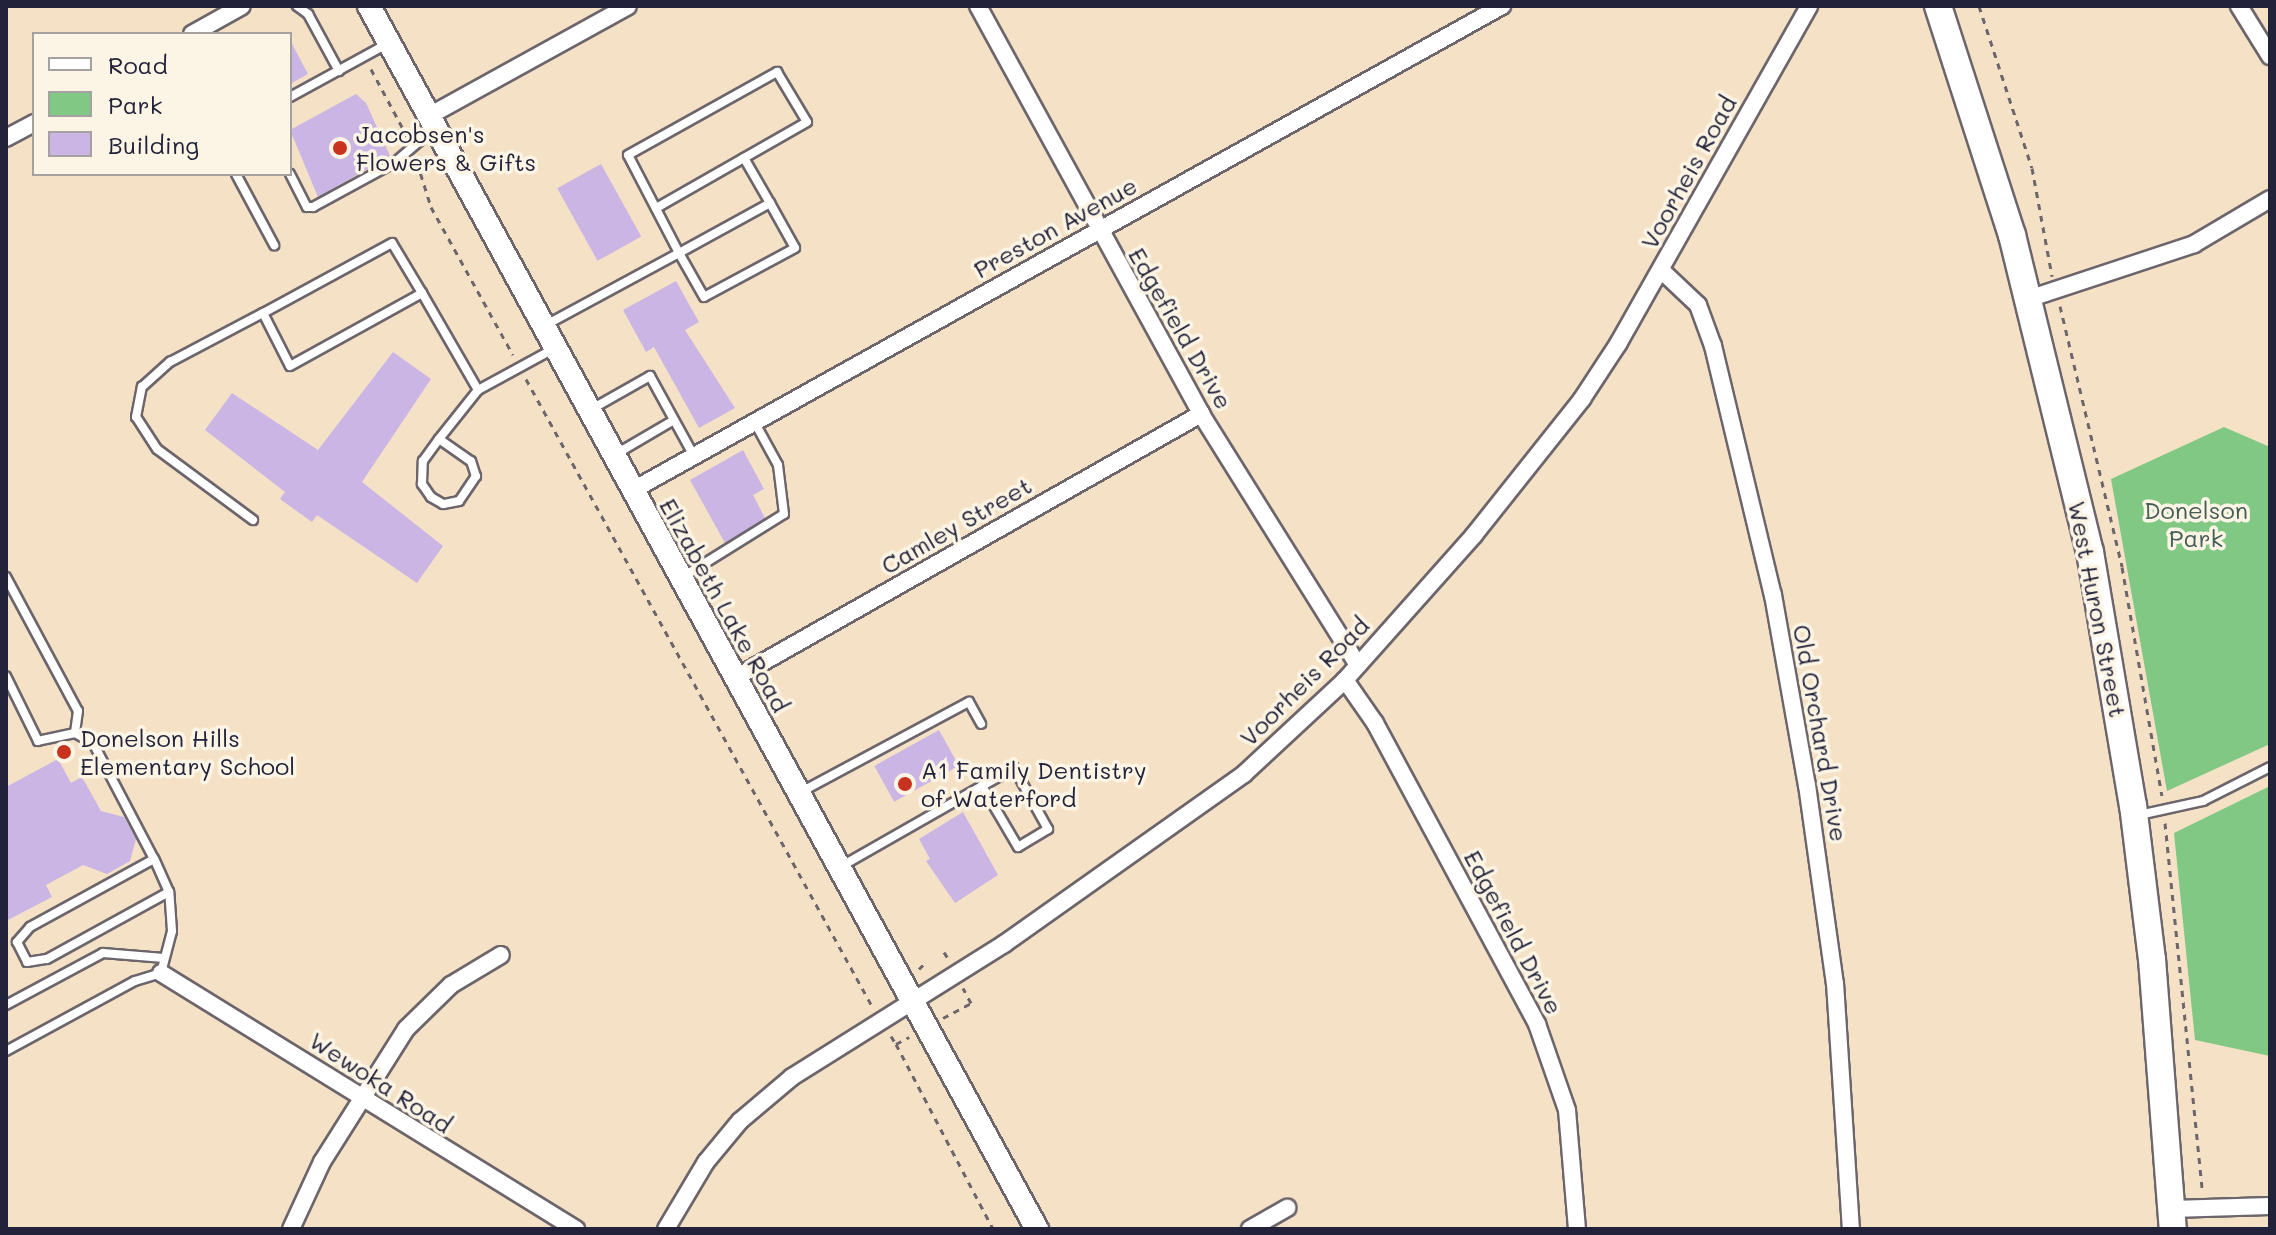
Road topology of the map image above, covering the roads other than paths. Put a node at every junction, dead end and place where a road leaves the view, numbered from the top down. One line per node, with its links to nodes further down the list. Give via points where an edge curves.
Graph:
1 (242, 6): 10 (street)
2 (297, 6): 13 (lane, via 308,14)
3 (628, 6): 15 (street)
4 (978, 6): 24 (street, Edgefield Drive)
5 (1502, 6): 24 (street, Preston Avenue)
6 (1809, 6): 27 (street, Voorheis Road)
7 (1938, 6): 29 (highway, West Huron Street)
8 (2239, 6): 12 (street)
9 (374, 9): 11 (main road, Elizabeth Lake Road)
10 (196, 32)
11 (389, 43): 13 (lane); 15 (main road, Elizabeth Lake Road)
12 (2270, 56)
13 (339, 71): 14 (lane)
14 (292, 96)
15 (432, 122): 20 (lane, via 412,148 310,208); 31 (main road, Elizabeth Lake Road)
16 (32, 124): 17 (street)
17 (6, 138)
18 (744, 158): 22 (lane); 23 (lane); 23 (lane, via 807,122 777,72 628,155)
19 (237, 176): 25 (lane)
20 (291, 176)
21 (2270, 199): 29 (street, via 2194,244)
22 (770, 203): 26 (lane); 26 (lane, via 795,248 704,297)
23 (656, 208): 26 (lane)
24 (1098, 230): 35 (street, Edgefield Drive); 37 (street, Preston Avenue)
25 (274, 245)
26 (679, 253): 31 (lane)
27 (1661, 270): 45 (street, Voorheis Road, via 1618,344 1546,446); 75 (street, Old Orchard Drive, via 1698,305 1713,346 1773,595 1835,983)
28 (422, 293): 30 (lane, via 392,243); 30 (lane, via 290,366); 33 (lane)
29 (2028, 299): 56 (highway, West Huron Street, via 2090,552)
30 (263, 313): 42 (lane, via 170,362 142,387 136,417 157,449)
31 (543, 327): 32 (main road, Elizabeth Lake Road)
32 (555, 348): 33 (lane); 34 (main road, Elizabeth Lake Road)
33 (478, 390): 38 (lane)
34 (589, 411): 36 (lane, via 650,376); 39 (main road, Elizabeth Lake Road)
35 (1201, 414): 45 (street, Edgefield Drive); 47 (street, Camley Street)
36 (674, 420): 39 (lane); 40 (lane)
37 (754, 422): 40 (street, Preston Avenue); 44 (lane, via 778,465 784,514)
38 (439, 439): 38 (lane, via 423,461 422,484 443,504 459,501 476,476 471,461)
39 (613, 455): 41 (main road, Elizabeth Lake Road)
40 (694, 456): 41 (street, Preston Avenue)
41 (633, 490): 44 (main road, Elizabeth Lake Road)
42 (253, 520)
43 (6, 577): 50 (lane, via 78,711)
44 (681, 578): 47 (main road, Elizabeth Lake Road)
45 (1358, 665): 48 (street, Voorheis Road)
46 (6, 676): 50 (lane, via 38,741)
47 (735, 678): 55 (main road, Elizabeth Lake Road)
48 (1345, 680): 62 (street, Voorheis Road, via 1244,774); 74 (street, Edgefield Drive, via 1375,723 1537,1024 1567,1110)
49 (981, 724): 55 (lane, via 969,702)
50 (75, 733): 57 (lane, via 93,743)
51 (2270, 767): 52 (lane)
52 (2259, 772): 53 (lane); 56 (lane, via 2203,801)
53 (2270, 776)
54 (982, 786): 54 (lane, via 1014,768 1048,829 1018,847); 58 (lane)
55 (798, 793): 58 (main road, Elizabeth Lake Road)
56 (2134, 816): 68 (highway, West Huron Street, via 2164,1082)
57 (154, 859): 59 (lane); 59 (lane, via 30,927 17,942 27,962 47,959)
58 (839, 868): 62 (main road, Elizabeth Lake Road)
59 (169, 892): 61 (lane, via 172,931)
60 (501, 955): 65 (street, via 451,985 406,1029)
61 (163, 965): 63 (lane, via 103,953); 64 (lane); 65 (street, Wewoka Road)
62 (914, 1004): 71 (street, Voorheis Road, via 792,1077 740,1121 706,1162); 72 (main road, Elizabeth Lake Road)
63 (6, 1005)
64 (6, 1051)
65 (360, 1097): 69 (street); 70 (street, Wewoka Road)
66 (2270, 1206): 68 (street)
67 (1287, 1208): 73 (street)
68 (2172, 1219)
69 (291, 1229)
70 (576, 1229)
71 (666, 1229)
72 (1037, 1229)
73 (1250, 1229)
74 (1577, 1229)
75 (1851, 1229)

